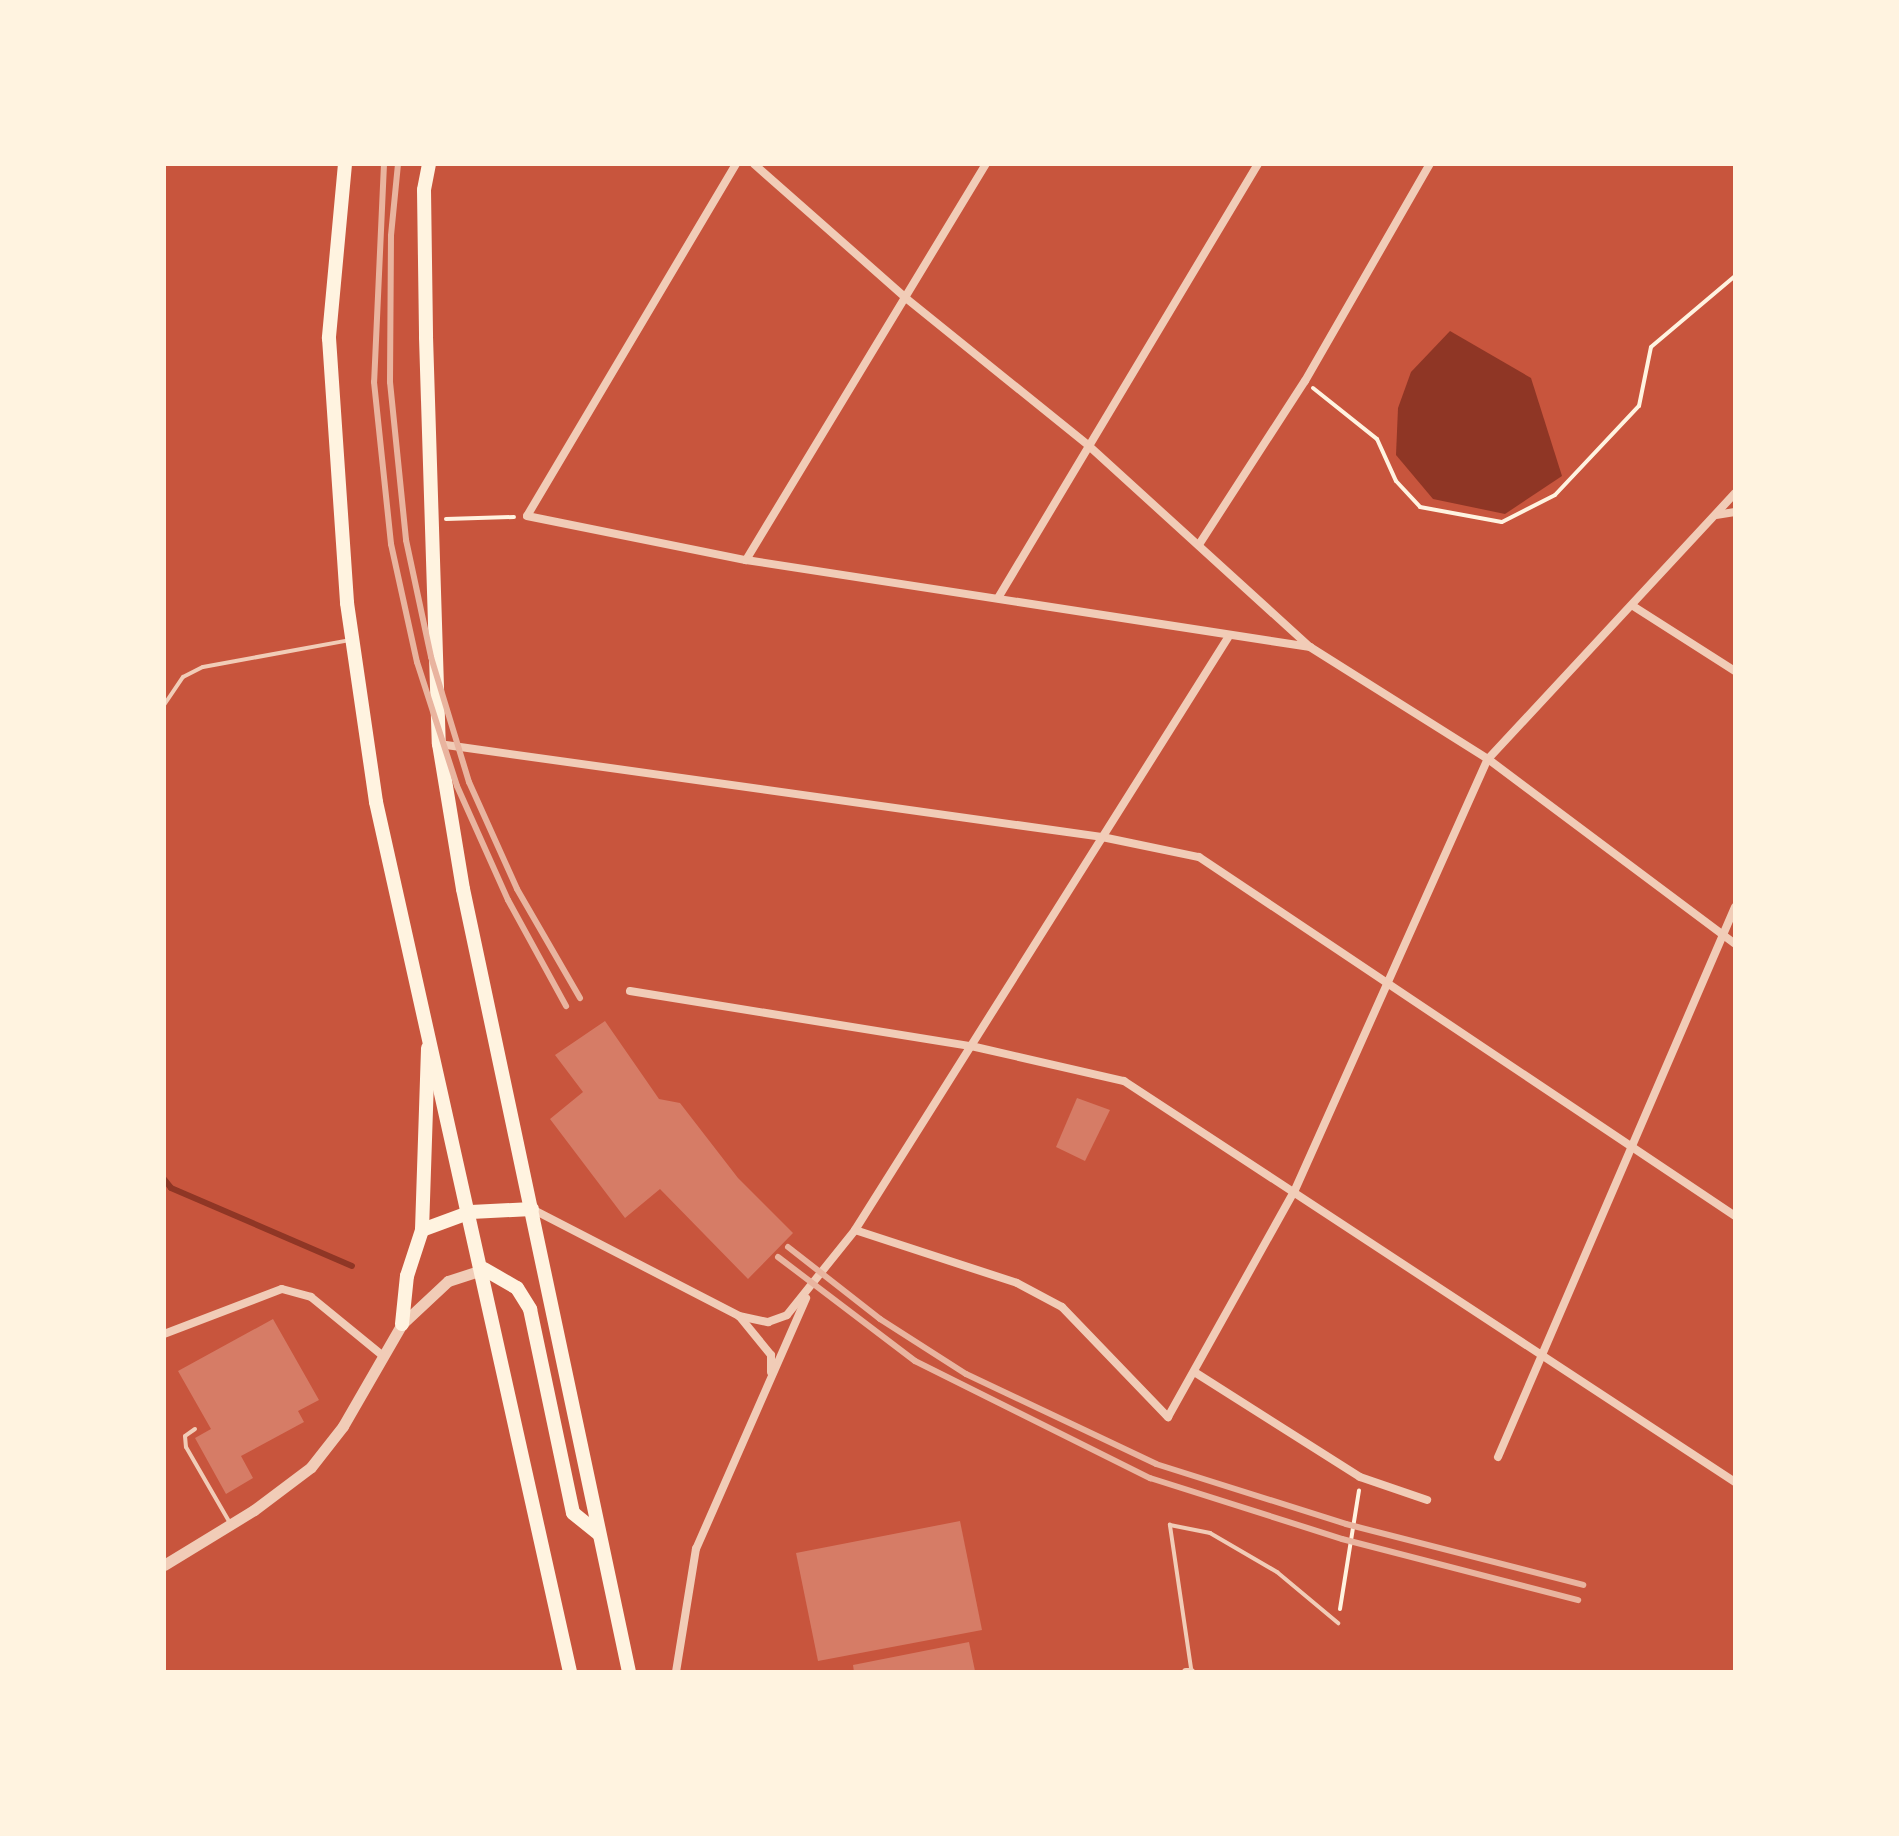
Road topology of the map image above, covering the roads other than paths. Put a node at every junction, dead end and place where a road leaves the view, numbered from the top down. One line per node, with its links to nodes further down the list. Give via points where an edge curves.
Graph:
1 (345, 164): 18 (highway, via 329,338)
2 (429, 164): 22 (highway, via 424,190)
3 (736, 164): 14 (street, via 527,516)
4 (754, 164): 8 (street)
5 (986, 164): 8 (street)
6 (1258, 164): 9 (street)
7 (1430, 164): 13 (street, via 1305,381)
8 (907, 299): 9 (street); 14 (street)
9 (1089, 446): 13 (street); 15 (street)
10 (1735, 493): 12 (street)
11 (1735, 512): 12 (street)
12 (1715, 515): 16 (street)
13 (1200, 543): 19 (street)
14 (746, 560): 15 (street)
15 (998, 598): 17 (street)
16 (1633, 606): 20 (street); 23 (street)
17 (1229, 636): 19 (street); 24 (street)
18 (353, 640): 21 (lane, via 203,667 183,677); 30 (highway, via 376,802)
19 (1310, 647): 23 (street)
20 (1735, 671)
21 (164, 705)
22 (439, 744): 24 (street); 34 (highway, via 463,889)
23 (1488, 759): 26 (street); 28 (street)
24 (1102, 837): 28 (street, via 1199,857); 31 (street)
25 (1735, 907): 26 (street)
26 (1722, 935): 27 (street); 32 (street)
27 (1735, 944)
28 (1387, 986): 32 (street); 33 (street)
29 (630, 991): 31 (street)
30 (429, 1027): 35 (highway); 37 (highway)
31 (971, 1046): 33 (street, via 1124,1081); 38 (street)
32 (1634, 1151): 36 (street); 44 (street)
33 (1294, 1192): 44 (street); 46 (street)
34 (532, 1209): 35 (highway); 41 (street); 53 (highway)
35 (471, 1212): 37 (highway); 39 (highway)
36 (1735, 1216)
37 (422, 1230): 42 (highway, via 407,1276)
38 (855, 1230): 40 (street); 46 (street, via 1017,1283 1062,1307 1168,1417)
39 (484, 1269): 42 (street, via 448,1281); 53 (highway, via 517,1288 530,1309 573,1513); 57 (highway)
40 (808, 1294): 41 (street, via 787,1315 768,1322); 47 (street)
41 (739, 1316): 47 (street, via 771,1355)
42 (402, 1324): 45 (street)
43 (164, 1334): 45 (street, via 282,1289 311,1297)
44 (1544, 1353): 49 (street); 50 (street)
45 (383, 1356): 52 (street, via 343,1426 311,1467)
46 (1196, 1373): 51 (street, via 1360,1477)
47 (771, 1377): 59 (street, via 696,1549)
48 (195, 1429): 52 (lane, via 185,1436 186,1447 216,1507)
49 (1498, 1457)
50 (1735, 1482)
51 (1427, 1500)
52 (231, 1524): 54 (street)
53 (598, 1533): 58 (highway)
54 (166, 1562)
55 (1338, 1623): 56 (lane, via 1277,1572 1210,1533 1170,1525)
56 (1189, 1671)
57 (570, 1672)
58 (629, 1672)
59 (676, 1672)

